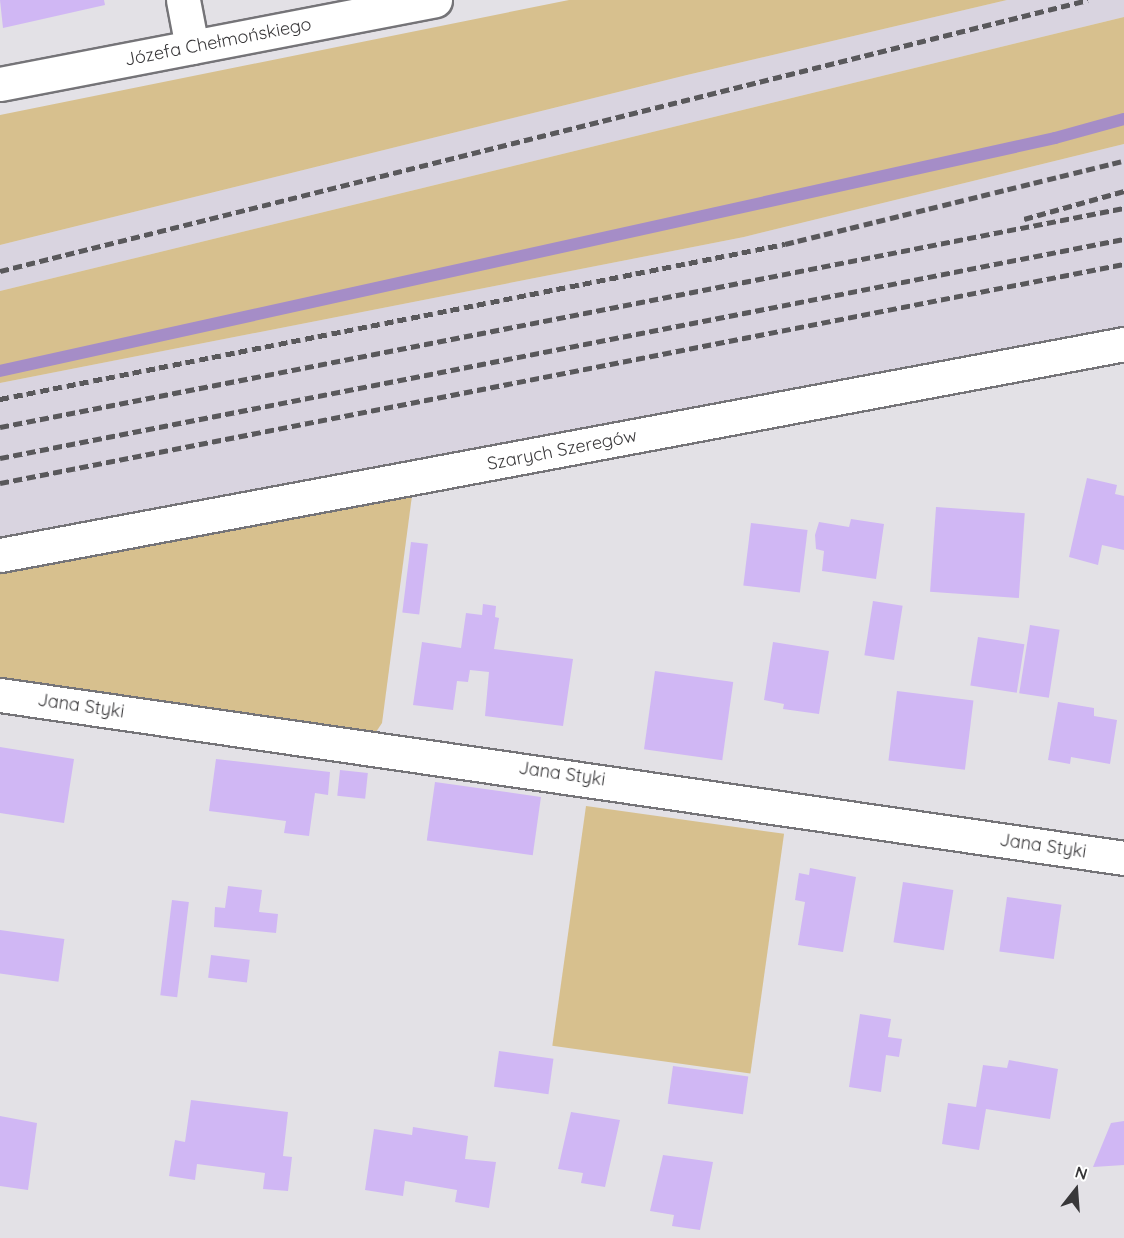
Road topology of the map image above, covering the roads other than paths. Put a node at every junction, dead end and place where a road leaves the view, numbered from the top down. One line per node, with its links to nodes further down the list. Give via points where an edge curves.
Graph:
1 (183, 0): 3 (street)
2 (435, 0): 3 (street, Józefa Chełmońskiego)
3 (192, 47): 4 (street, Józefa Chełmońskiego)
4 (0, 84)
5 (1124, 344): 6 (street, Szarych Szeregów)
6 (0, 555)
7 (0, 695): 8 (street, Jana Styki)
8 (1124, 858)

